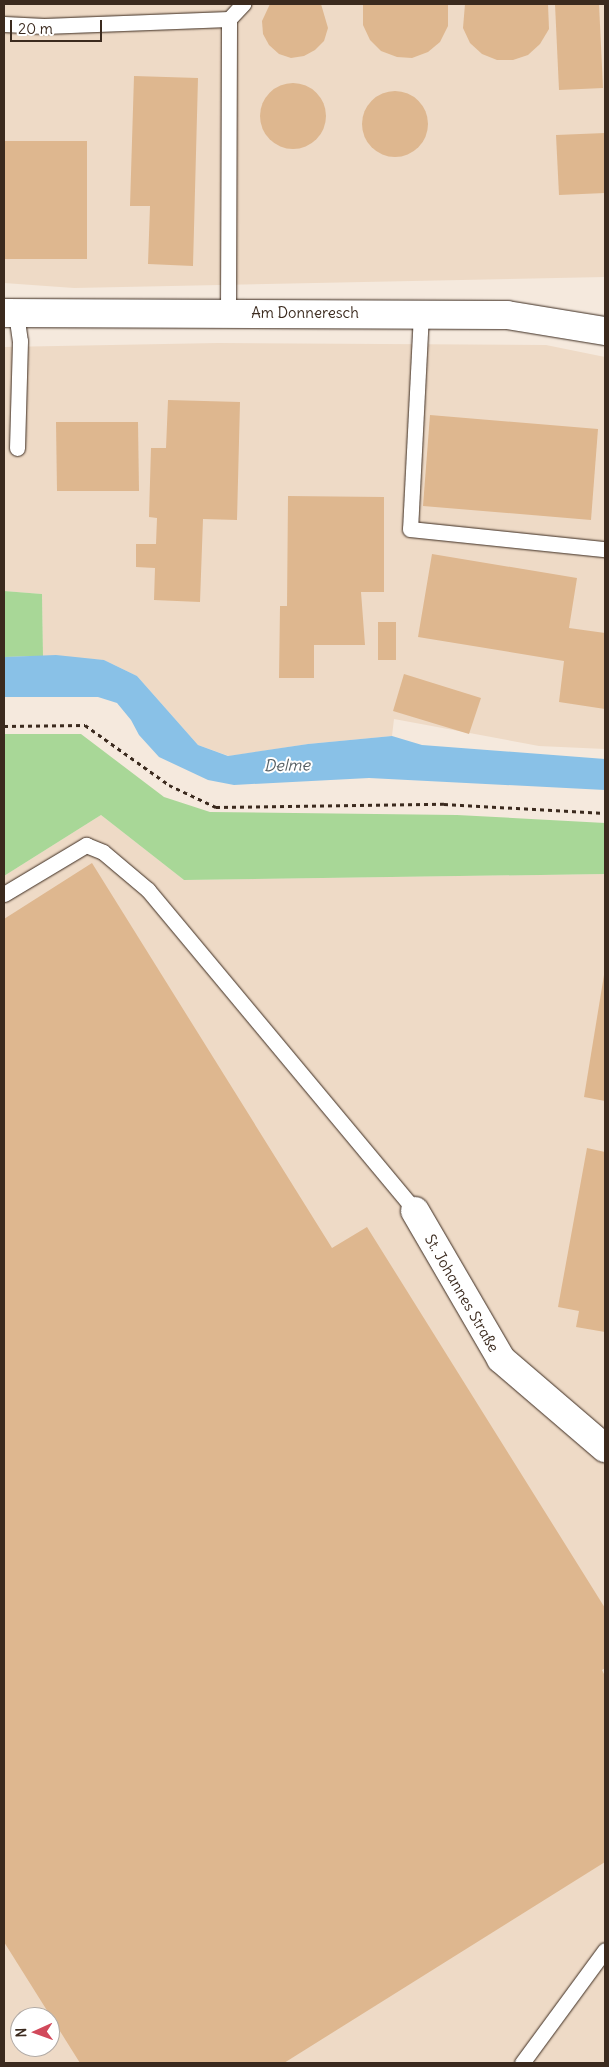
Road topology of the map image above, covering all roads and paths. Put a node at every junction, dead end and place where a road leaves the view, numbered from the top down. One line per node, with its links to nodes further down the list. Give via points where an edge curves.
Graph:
1 (243, 4): 2 (lane)
2 (230, 20): 3 (lane, via 44,26); 4 (lane)
3 (4, 24)
4 (228, 312): 5 (street, Am Donneresch); 6 (street, Am Donneresch)
5 (10, 313): 8 (lane, via 20,341)
6 (421, 313): 7 (street, Am Donneresch, via 507,315); 9 (lane, via 410,529)
7 (605, 331)
8 (17, 448)
9 (605, 549)
10 (4, 726): 11 (path, via 85,725 169,785 216,807 444,804)
11 (605, 813)
12 (4, 894): 13 (lane, via 86,846 103,852 148,890)
13 (415, 1211): 14 (street, St. Johannes Straße, via 501,1359)
14 (605, 1448)
15 (605, 1950): 16 (lane)
16 (522, 2063)

